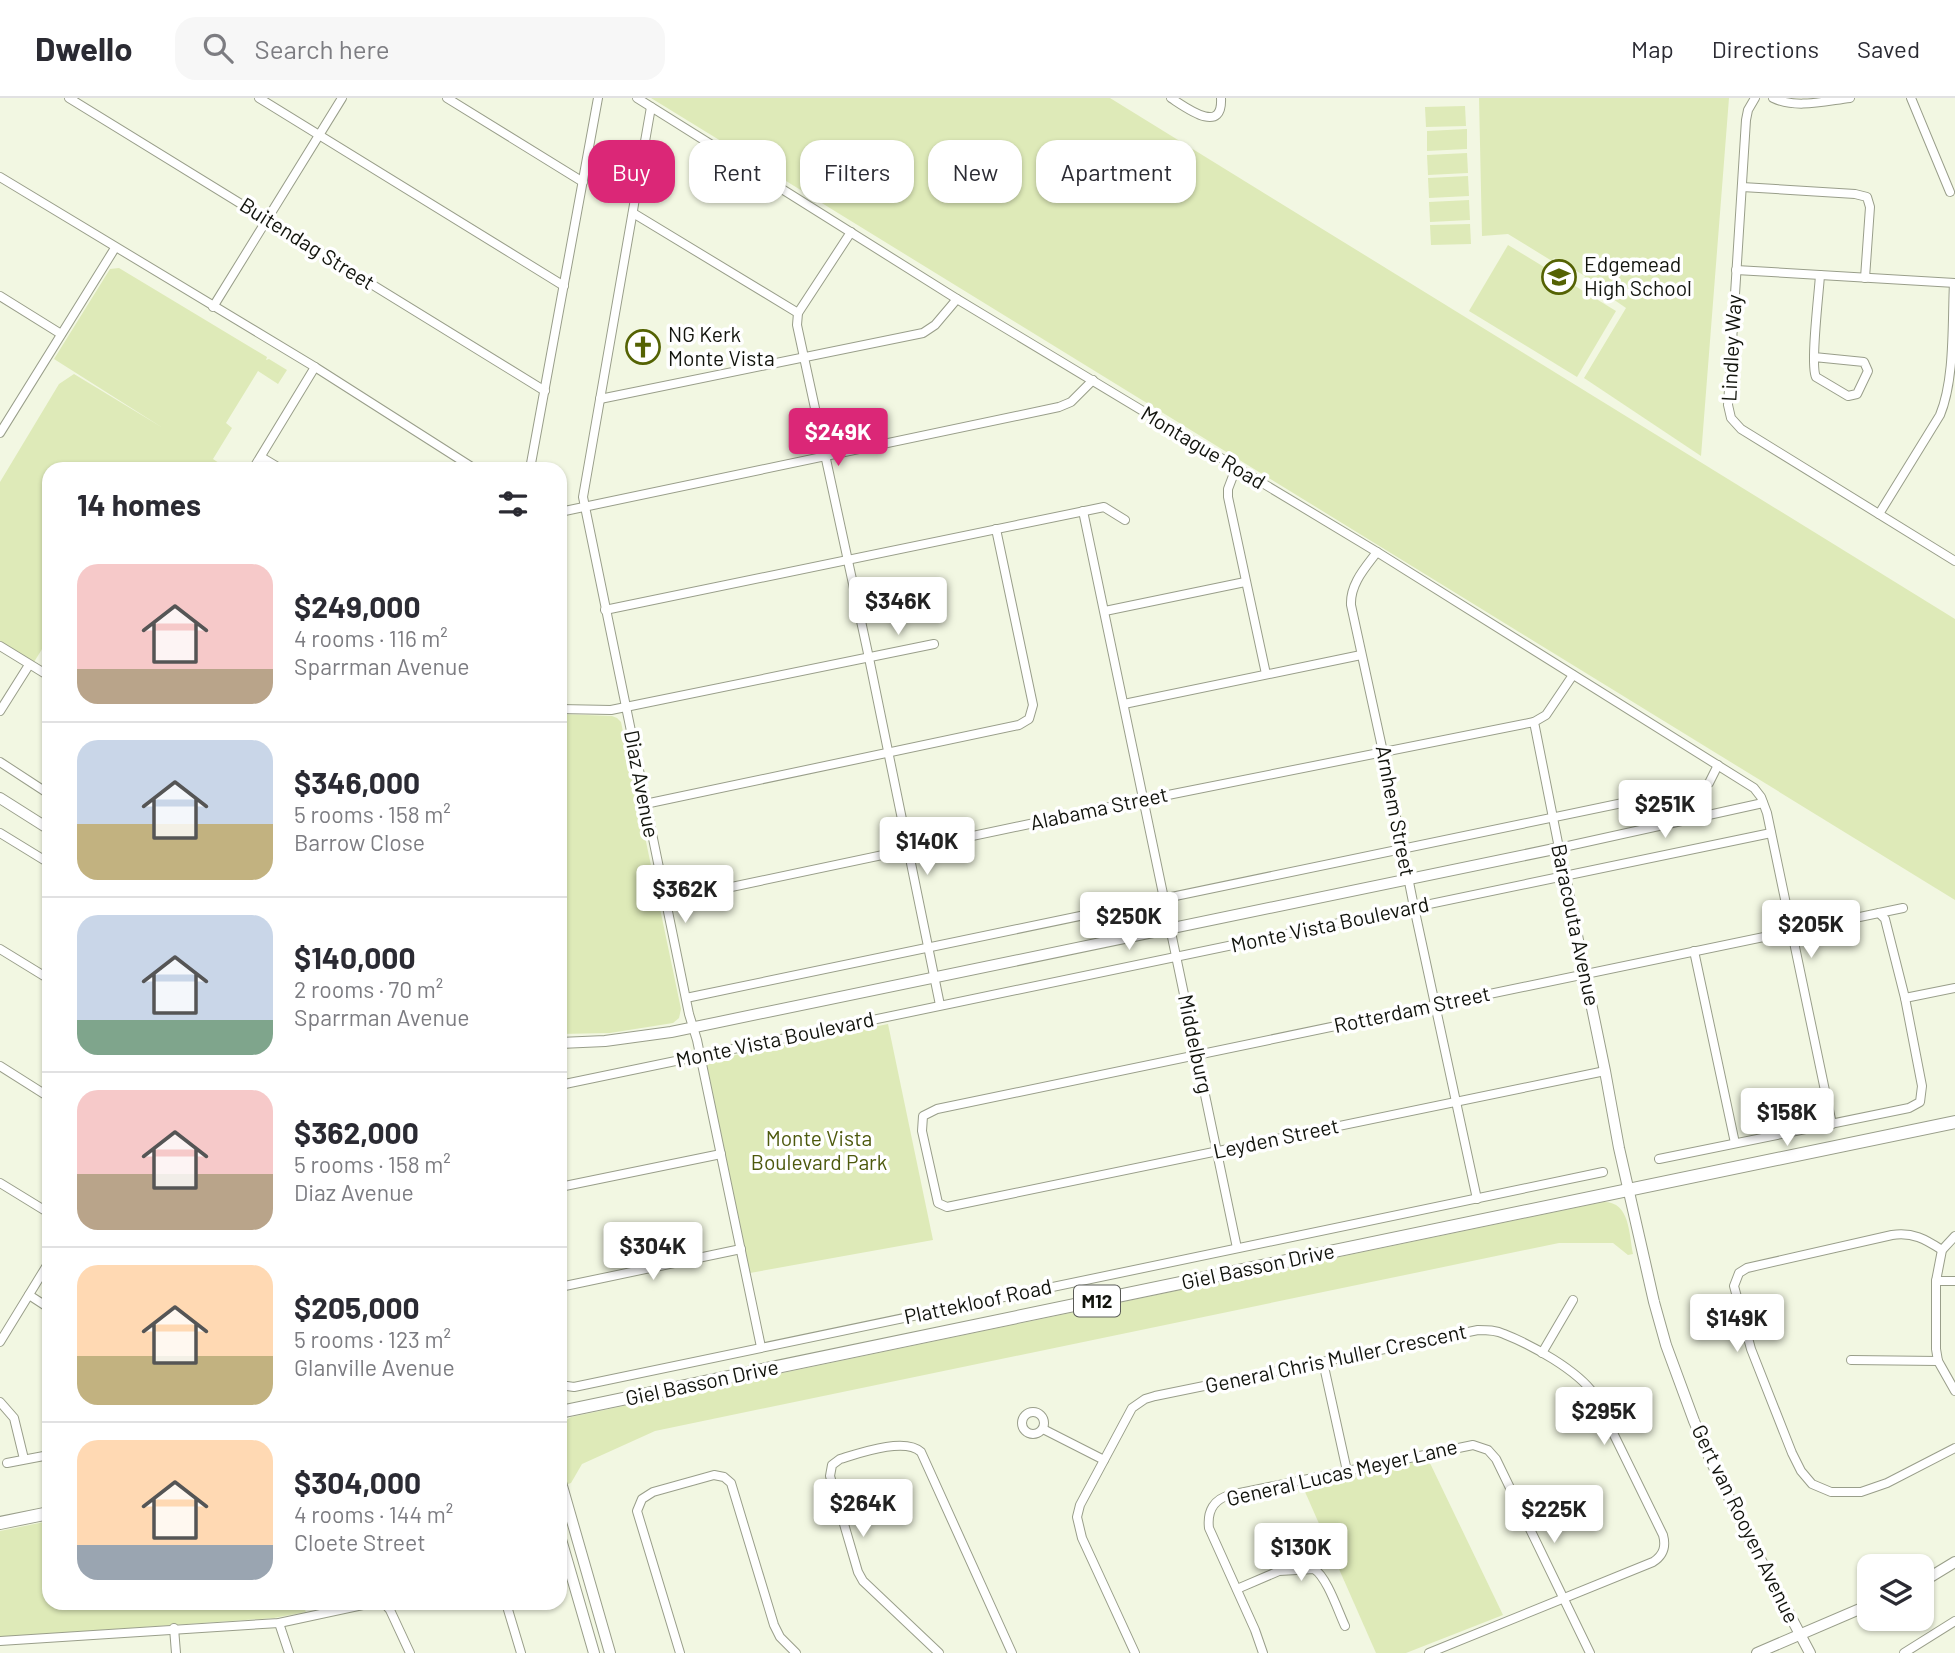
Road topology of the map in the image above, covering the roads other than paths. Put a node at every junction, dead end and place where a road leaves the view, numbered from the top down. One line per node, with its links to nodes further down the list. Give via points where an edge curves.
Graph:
1 (69, 98): 20 (street, Buitendag Street)
2 (259, 98): 14 (street)
3 (342, 98): 14 (street)
4 (447, 98): 16 (street)
5 (598, 98): 16 (street)
6 (637, 98): 13 (street, Montague Road)
7 (1171, 98): 8 (street, via 1208,118 1219,110)
8 (1221, 98)
9 (1755, 98): 17 (street, Lindley Way, via 1746,120)
10 (1773, 98): 11 (street, via 1796,103)
11 (1850, 98)
12 (1911, 98): 18 (street)
13 (651, 107): 19 (street, Diaz Avenue); 21 (street, Montague Road)
14 (319, 135): 20 (street); 27 (street)
15 (0, 177): 22 (street)
16 (583, 182): 27 (street)
17 (1742, 187): 23 (street, Lindley Way); 25 (street, via 1867,197)
18 (1950, 191)
19 (633, 213): 31 (street); 39 (street, Diaz Avenue)
20 (267, 219): 30 (street); 38 (street, Buitendag Street)
21 (851, 232): 29 (street, Montague Road); 31 (street)
22 (115, 248): 30 (street); 32 (street)
23 (1736, 270): 24 (street); 51 (street, Lindley Way, via 1728,405 1733,422)
24 (1820, 275): 25 (street); 33 (street)
25 (1865, 278): 26 (street)
26 (1954, 283): 36 (street)
27 (564, 286): 38 (street)
28 (0, 296): 32 (street)
29 (957, 299): 34 (street, via 923,333); 37 (street, Montague Road)
30 (213, 307): 35 (street)
31 (798, 313): 34 (street)
32 (61, 334): 40 (street)
33 (1814, 357): 33 (street, via 1816,377 1848,396 1857,394 1868,374 1862,360)
34 (803, 358): 39 (street); 41 (street)
35 (315, 367): 42 (street); 45 (street)
36 (1952, 376): 51 (street, via 1940,415)
37 (1093, 380): 41 (street, via 1072,402 1059,407); 47 (street, Montague Road)
38 (545, 391): 46 (street)
39 (600, 399): 48 (street, Diaz Avenue)
40 (0, 433)
41 (826, 456): 48 (street); 55 (street)
42 (261, 457): 43 (street); 44 (street)
43 (258, 462)
44 (269, 462)
45 (464, 462)
46 (531, 462)
47 (1236, 468): 54 (street, Montague Road); 57 (street, via 1228,497)
48 (584, 508): 49 (street); 58 (street, Diaz Avenue)
49 (567, 511)
50 (1083, 511): 52 (street, via 1104,507); 53 (street); 59 (street, Middelburg)
51 (1879, 514): 56 (street, Lindley Way)
52 (1125, 520)
53 (996, 529): 55 (street); 74 (street, via 1032,705 1029,719)
54 (1377, 552): 62 (street, Arnhem Street, via 1351,597); 67 (street, Montague Road)
55 (848, 560): 58 (street); 63 (street)
56 (1955, 561)
57 (1245, 582): 59 (street); 66 (street)
58 (605, 610): 69 (street, Diaz Avenue)
59 (1105, 611): 68 (street, Middelburg)
60 (934, 644): 63 (street)
61 (0, 646): 64 (street)
62 (1361, 655): 66 (street); 73 (street, Arnhem Street)
63 (869, 658): 69 (street); 74 (street)
64 (30, 665): 65 (street); 71 (street)
65 (42, 672)
66 (1266, 674): 68 (street)
67 (1573, 675): 72 (street, via 1546,715); 76 (street, Montague Road)
68 (1124, 704): 79 (street, Middelburg)
69 (626, 707): 70 (street); 81 (street, Diaz Avenue)
70 (567, 709)
71 (0, 711)
72 (1534, 722): 73 (street, Alabama Street); 82 (street, Baracouta Avenue)
73 (1383, 752): 79 (street, Alabama Street); 87 (street, Arnhem Street)
74 (888, 754): 81 (street); 88 (street)
75 (0, 762): 77 (street)
76 (1718, 765): 80 (street, Montague Road, via 1754,788); 82 (street, via 1704,786)
77 (42, 789)
78 (0, 798): 83 (main road)
79 (1143, 800): 88 (street, Alabama Street); 92 (street, Middelburg)
80 (1763, 803): 85 (street); 86 (street, Monte Vista Boulevard)
81 (645, 804): 93 (street, Diaz Avenue)
82 (1552, 817): 86 (street, Baracouta Avenue); 87 (street)
83 (42, 825)
84 (0, 833): 89 (street)
85 (1771, 833): 90 (street, Monte Vista Boulevard); 98 (street)
86 (1559, 848): 90 (main road, Baracouta Avenue); 91 (main road, Monte Vista Boulevard)
87 (1403, 849): 91 (street, Arnhem Street); 92 (street)
88 (907, 850): 93 (street, Alabama Street); 99 (street)
89 (42, 859)
90 (1566, 875): 94 (street, Monte Vista Boulevard); 103 (main road, Baracouta Avenue)
91 (1408, 878): 94 (street, Arnhem Street); 97 (main road, Monte Vista Boulevard)
92 (1164, 899): 97 (street, Middelburg); 99 (street)
93 (666, 901): 107 (street, Diaz Avenue)
94 (1414, 907): 102 (street, Monte Vista Boulevard); 110 (street, Arnhem Street)
95 (1903, 908): 96 (street, Rotterdam Street)
96 (1878, 913): 98 (street, Rotterdam Street); 108 (street, via 1885,919)
97 (1170, 927): 102 (street, Middelburg); 105 (main road, Monte Vista Boulevard)
98 (1790, 931): 101 (street, Rotterdam Street); 121 (street)
99 (927, 948): 105 (street); 107 (street)
100 (0, 949): 104 (street)
101 (1694, 951): 103 (street, Rotterdam Street); 122 (street)
102 (1176, 956): 109 (street, Monte Vista Boulevard); 114 (street, Middelburg)
103 (1585, 973): 110 (street, Rotterdam Street); 116 (main road, Baracouta Avenue)
104 (42, 975)
105 (933, 978): 109 (street); 111 (main road, Monte Vista Boulevard)
106 (1955, 988): 108 (street)
107 (686, 998): 111 (street, Diaz Avenue)
108 (1905, 998): 121 (street, via 1923,1091 1920,1102)
109 (940, 1005): 113 (street, Monte Vista Boulevard)
110 (1435, 1006): 114 (street, Rotterdam Street); 119 (street, Arnhem Street)
111 (692, 1027): 112 (main road, Monte Vista Boulevard, via 634,1038); 113 (street, Diaz Avenue)
112 (567, 1043)
113 (700, 1055): 117 (street, Monte Vista Boulevard); 124 (street, Diaz Avenue)
114 (1197, 1056): 123 (street, Middelburg); 131 (street, Rotterdam Street, via 937,1109 923,1116 922,1131 938,1203)
115 (0, 1066): 118 (street)
116 (1605, 1071): 119 (street, Leyden Street); 129 (main road, Baracouta Avenue)
117 (567, 1083)
118 (42, 1093)
119 (1456, 1102): 123 (street, Leyden Street); 130 (street, Arnhem Street)
120 (1955, 1122): 129 (main road, Giel Basson Drive / M12)
121 (1832, 1124): 122 (street)
122 (1735, 1143): 125 (street)
123 (1217, 1152): 131 (street, Leyden Street); 134 (street, Middelburg)
124 (721, 1154): 128 (street); 135 (street, Diaz Avenue)
125 (1659, 1159)
126 (1603, 1172): 130 (street, Plattekloof Road)
127 (0, 1183): 132 (street)
128 (567, 1186)
129 (1630, 1190): 153 (main road, Giel Basson Drive / M12); 177 (main road, Gert van Rooyen Avenue, via 1654,1302 1680,1385 1711,1461)
130 (1477, 1199): 134 (street, Plattekloof Road)
131 (947, 1208)
132 (42, 1209)
133 (1955, 1236): 136 (street)
134 (1237, 1248): 145 (street, Plattekloof Road)
135 (741, 1250): 140 (street); 145 (street, Diaz Avenue)
136 (1942, 1250): 138 (street); 155 (street, via 1913,1234 1892,1235 1746,1268 1734,1286 1751,1349 1780,1425 1812,1484 1831,1492 1861,1493)
137 (42, 1274): 141 (street)
138 (1936, 1281): 139 (street); 148 (street)
139 (1955, 1281)
140 (567, 1286)
141 (29, 1295): 143 (street); 144 (street)
142 (1573, 1300): 146 (street)
143 (42, 1303)
144 (0, 1342)
145 (761, 1347): 150 (street, Plattekloof Road)
146 (1542, 1353): 149 (street, General Chris Muller Crescent, via 1504,1333 1478,1330); 168 (street, General Chris Muller Crescent, via 1578,1376 1594,1394 1664,1542 1654,1562)
147 (1852, 1360): 148 (street)
148 (1938, 1361): 151 (street)
149 (1324, 1362): 158 (street, General Chris Muller Crescent, via 1145,1399 1132,1408); 160 (street)
150 (567, 1386)
151 (1955, 1391)
152 (0, 1402): 157 (street, via 14,1418)
153 (567, 1411)
154 (1043, 1429): 158 (street)
155 (1955, 1448)
156 (42, 1456): 157 (street)
157 (24, 1459): 159 (street)
158 (1104, 1460): 189 (street, General Chris Muller Crescent, via 1080,1505 1078,1525)
159 (7, 1464)
160 (1347, 1471): 167 (street, General Lucas Meyer Lane, via 1230,1495 1214,1504 1209,1528); 168 (street, General Lucas Meyer Lane, via 1466,1446 1483,1447 1496,1459)
161 (567, 1503): 184 (main road)
162 (42, 1514): 163 (main road)
163 (0, 1523)
164 (567, 1560): 183 (main road)
165 (1955, 1562): 166 (main road)
166 (1934, 1575)
167 (1237, 1589): 175 (street, via 1279,1571 1317,1570); 190 (street, General Lucas Meyer Lane)
168 (1564, 1598): 191 (street); 192 (street, General Lucas Meyer Lane)
169 (339, 1610): 174 (street)
170 (390, 1610): 181 (street)
171 (508, 1610): 182 (street)
172 (1857, 1610): 177 (main road)
173 (1955, 1621): 195 (street)
174 (279, 1623): 176 (street); 180 (street)
175 (1345, 1626)
176 (174, 1628): 178 (street); 179 (street)
177 (1800, 1636): 193 (main road); 194 (main road, Gert van Rooyen Avenue)
178 (0, 1641)
179 (176, 1653)
180 (289, 1653)
181 (410, 1653)
182 (521, 1653)
183 (594, 1653)
184 (610, 1653)
185 (680, 1653): 186 (street, via 637,1511 642,1499 653,1492 714,1475 731,1483 774,1625)
186 (796, 1653)
187 (939, 1653): 188 (street, via 858,1572 830,1476 832,1465 840,1459 895,1446 910,1445 921,1452)
188 (1012, 1653)
189 (1135, 1653)
190 (1263, 1653)
191 (1429, 1653)
192 (1590, 1653)
193 (1757, 1653)
194 (1810, 1653)
195 (1904, 1653)

